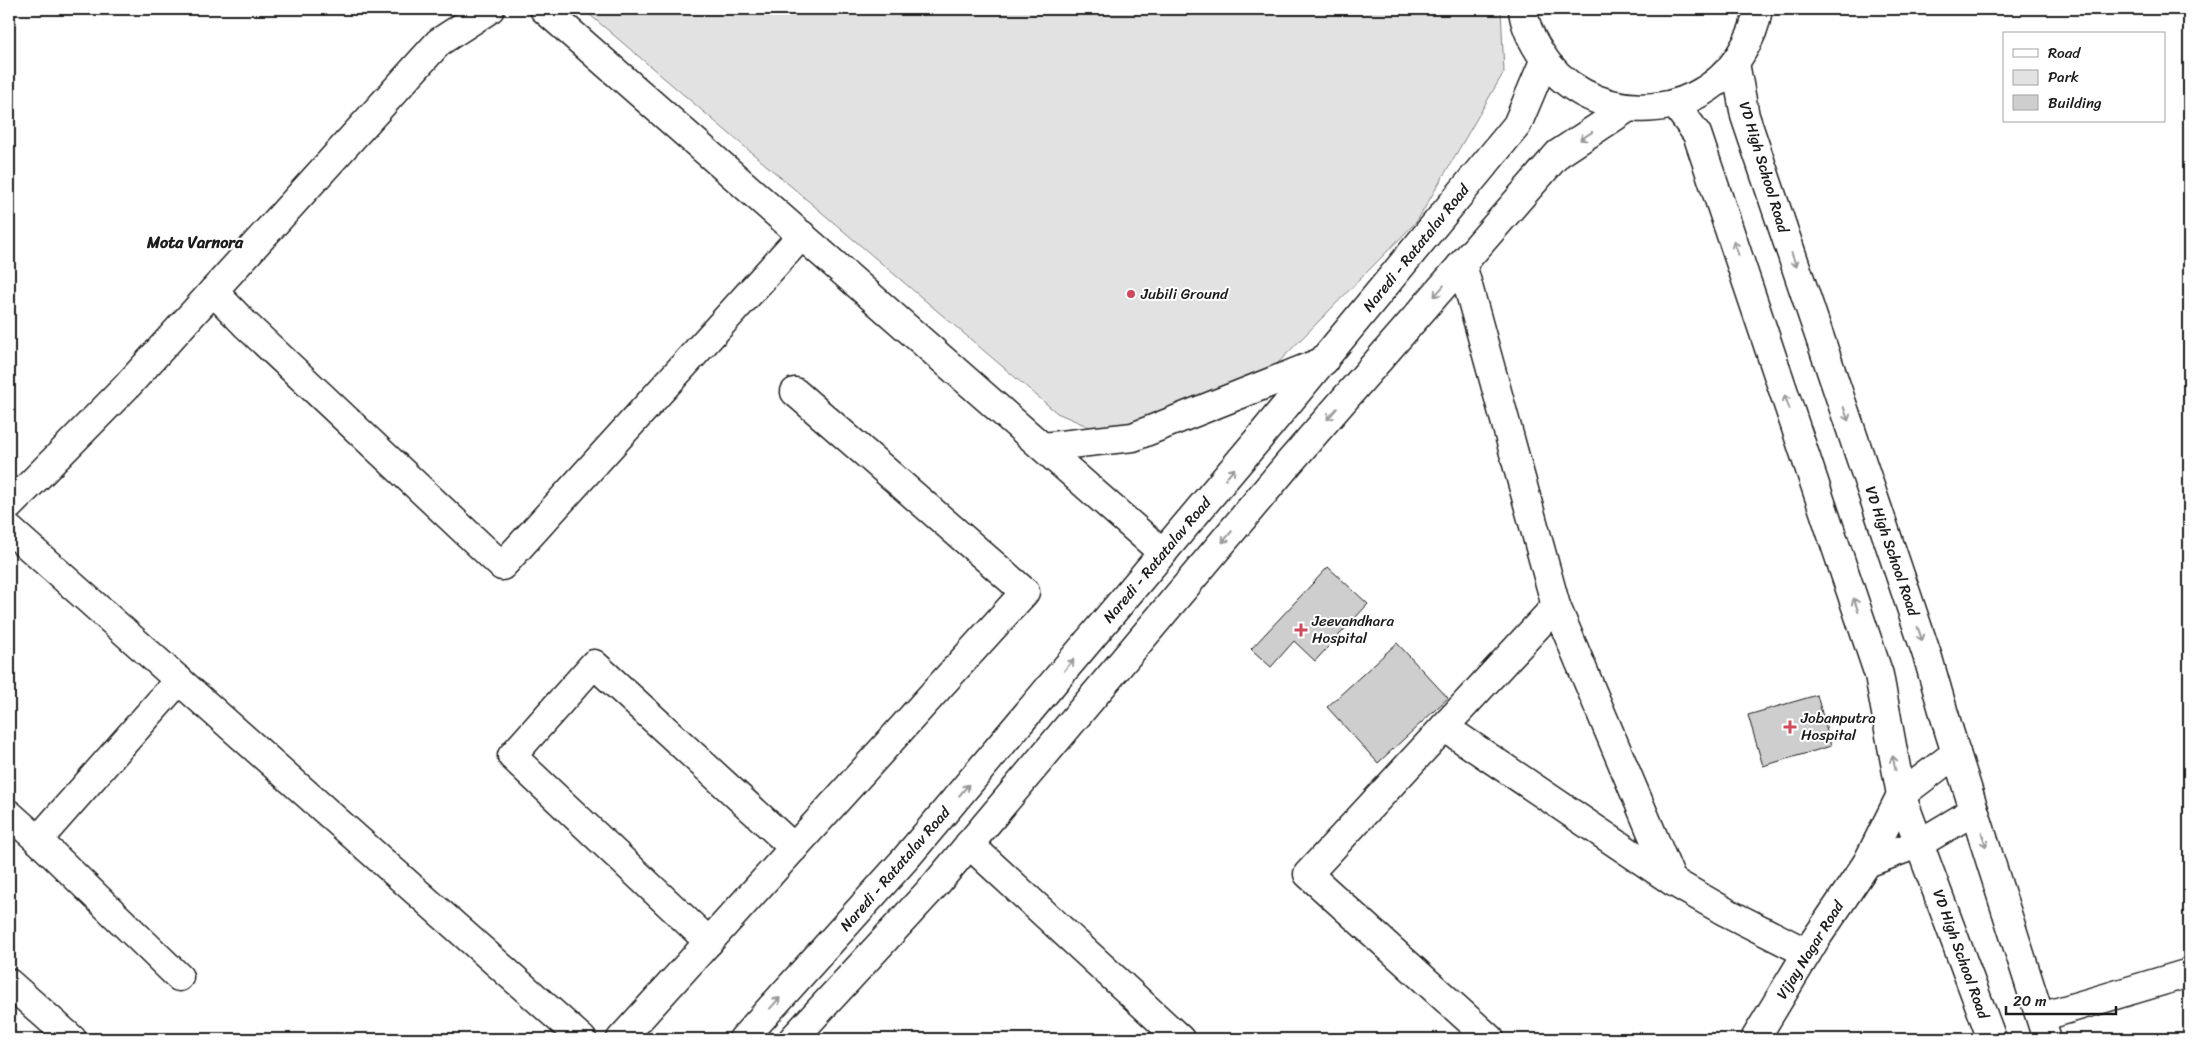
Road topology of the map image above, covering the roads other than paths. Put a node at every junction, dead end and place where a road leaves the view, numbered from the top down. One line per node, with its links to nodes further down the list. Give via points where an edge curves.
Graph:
1 (490, 9): 11 (street, via 439,42)
2 (544, 9): 9 (street)
3 (1523, 9): 5 (street, via 1532,40)
4 (1758, 9): 6 (street, via 1749,41)
5 (1544, 61): 8 (street, via 1561,80 1581,94); 12 (street, Naredi - Ratatalav Road, via 1517,125)
6 (1735, 63): 7 (street, via 1717,82 1697,96); 21 (street, VD High School Road, one-way to 21, via 1745,116 1928,658)
7 (1675, 104): 8 (street); 22 (street, VD High School Road, one-way to 7, via 1879,675 1697,134)
8 (1626, 109): 10 (street, one-way to 10, via 1558,154)
9 (802, 235): 11 (street, via 502,566); 14 (street)
10 (1462, 264): 18 (street); 27 (street, one-way to 27, via 1289,463)
11 (213, 291): 15 (street, via 128,385)
12 (1324, 361): 14 (street, via 1132,437); 17 (street, Naredi - Ratatalav Road, one-way to 12)
13 (795, 392): 28 (street, via 1025,592)
14 (1043, 447): 17 (street)
15 (9, 506)
16 (9, 529): 19 (street)
17 (1163, 553): 40 (street, Naredi - Ratatalav Road, one-way to 17, via 906,858)
18 (1556, 606): 20 (street); 30 (street)
19 (179, 680): 25 (street); 37 (street)
20 (1444, 727): 30 (street); 43 (street, via 1308,874)
21 (1956, 753): 22 (street, Vijay Nagar Road); 23 (street, VD High School Road)
22 (1901, 795): 26 (street, VD High School Road); 29 (street, Vijay Nagar Road)
23 (1974, 811): 26 (street); 36 (street, VD High School Road, one-way to 36)
24 (9, 814): 25 (street)
25 (38, 840): 34 (street)
26 (1920, 843): 29 (street); 45 (street, VD High School Road)
27 (969, 844): 41 (street); 42 (street)
28 (794, 848): 31 (street); 31 (street, via 594,664 581,678 512,756)
29 (1867, 863): 32 (street, Vijay Nagar Road)
30 (1672, 881): 32 (street)
31 (709, 942): 39 (street)
32 (1807, 953): 44 (street, Vijay Nagar Road)
33 (2189, 973): 36 (street)
34 (179, 977)
35 (9, 983): 38 (street)
36 (2044, 1028)
37 (569, 1036)
38 (72, 1039)
39 (621, 1039)
40 (743, 1039)
41 (793, 1039)
42 (1180, 1039)
43 (1490, 1039)
44 (1755, 1039)
45 (1992, 1039)

